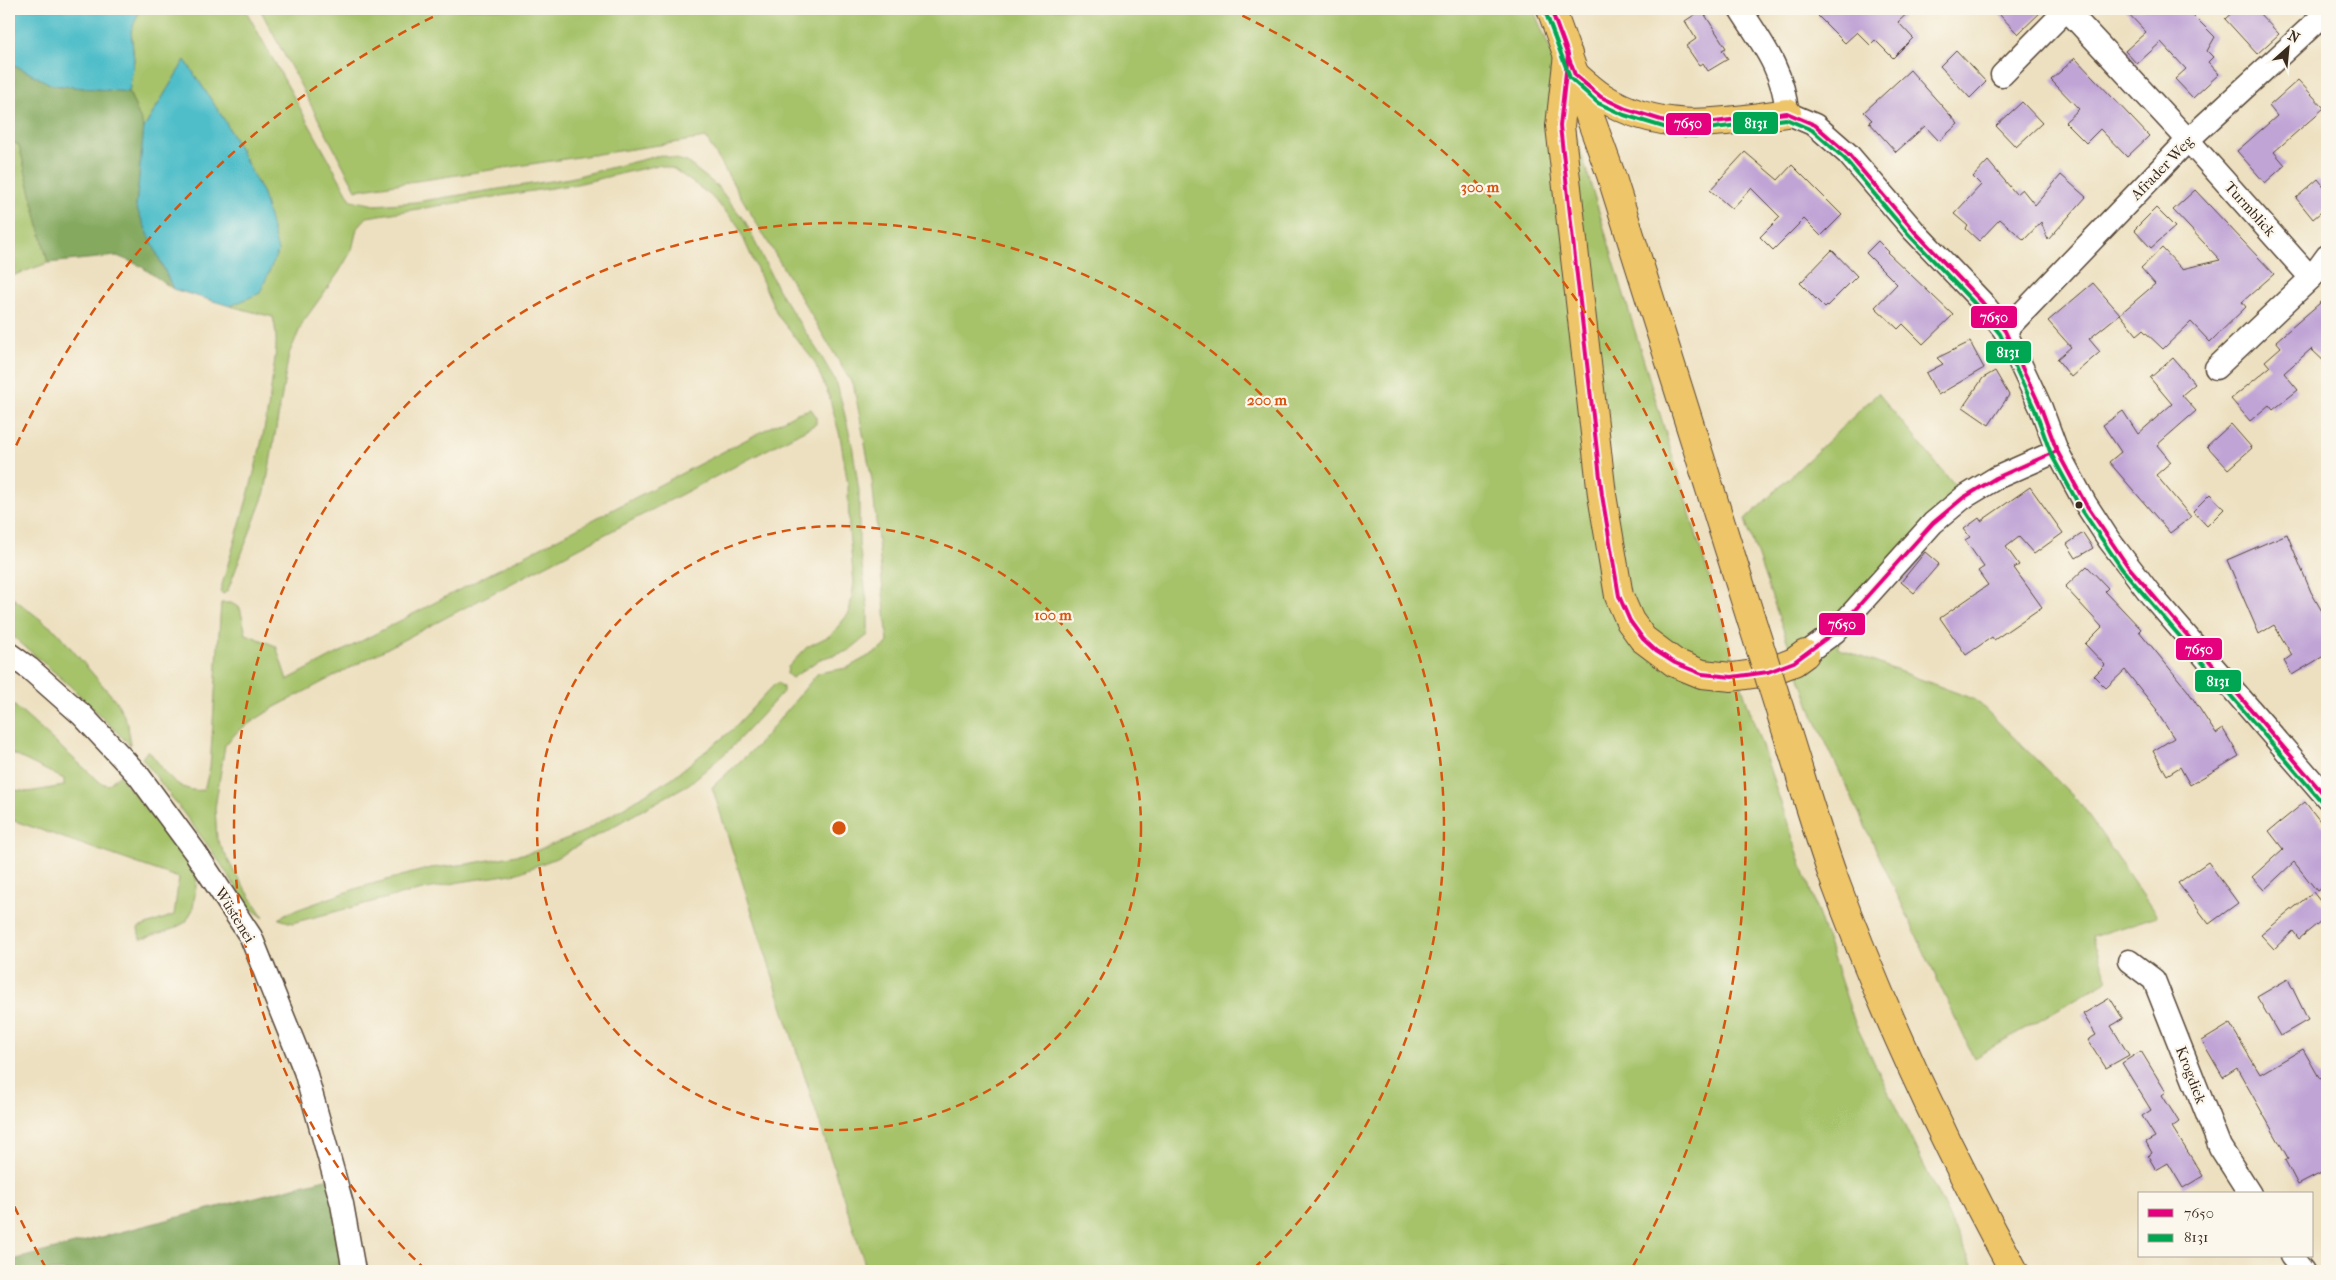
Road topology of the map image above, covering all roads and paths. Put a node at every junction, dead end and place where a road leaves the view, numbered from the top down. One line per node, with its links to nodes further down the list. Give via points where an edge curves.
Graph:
1 (1551, 9): 5 (main road)
2 (1740, 9): 7 (street, via 1768,51 1782,80)
3 (2067, 9): 6 (street); 8 (street, Turmblick)
4 (2327, 12): 8 (street, Afrader Weg)
5 (1572, 64): 7 (main road, via 1602,97 1626,109 1671,123 1698,124); 15 (main road, via 1560,126 1602,495 1619,596 1630,621 1643,639 1675,663 1702,674 1732,677 1768,672 1794,662); 21 (main road, bridge, via 1611,175 1834,877 1885,1009 1971,1193)
6 (2002, 75)
7 (1787, 113): 11 (street, via 1815,124 1848,154)
8 (2188, 140): 10 (street, Turmblick); 11 (street, Afrader Weg)
9 (2327, 256): 10 (street)
10 (2311, 278): 12 (street)
11 (2005, 331): 13 (street)
12 (2216, 368)
13 (2057, 451): 15 (street, via 1996,478 1963,498 1933,523 1835,632); 16 (street, via 2085,503 2127,566)
14 (9, 654): 20 (street, Wüstenei, via 82,715 139,776 195,852 251,938 305,1072 342,1204)
15 (1804, 654)
16 (2327, 798)
17 (2129, 961): 18 (street, Krogdiek, via 2154,980 2220,1147)
18 (2249, 1192)
19 (2292, 1258): 22 (street)
20 (354, 1271)
21 (2014, 1271)
22 (2303, 1271)

